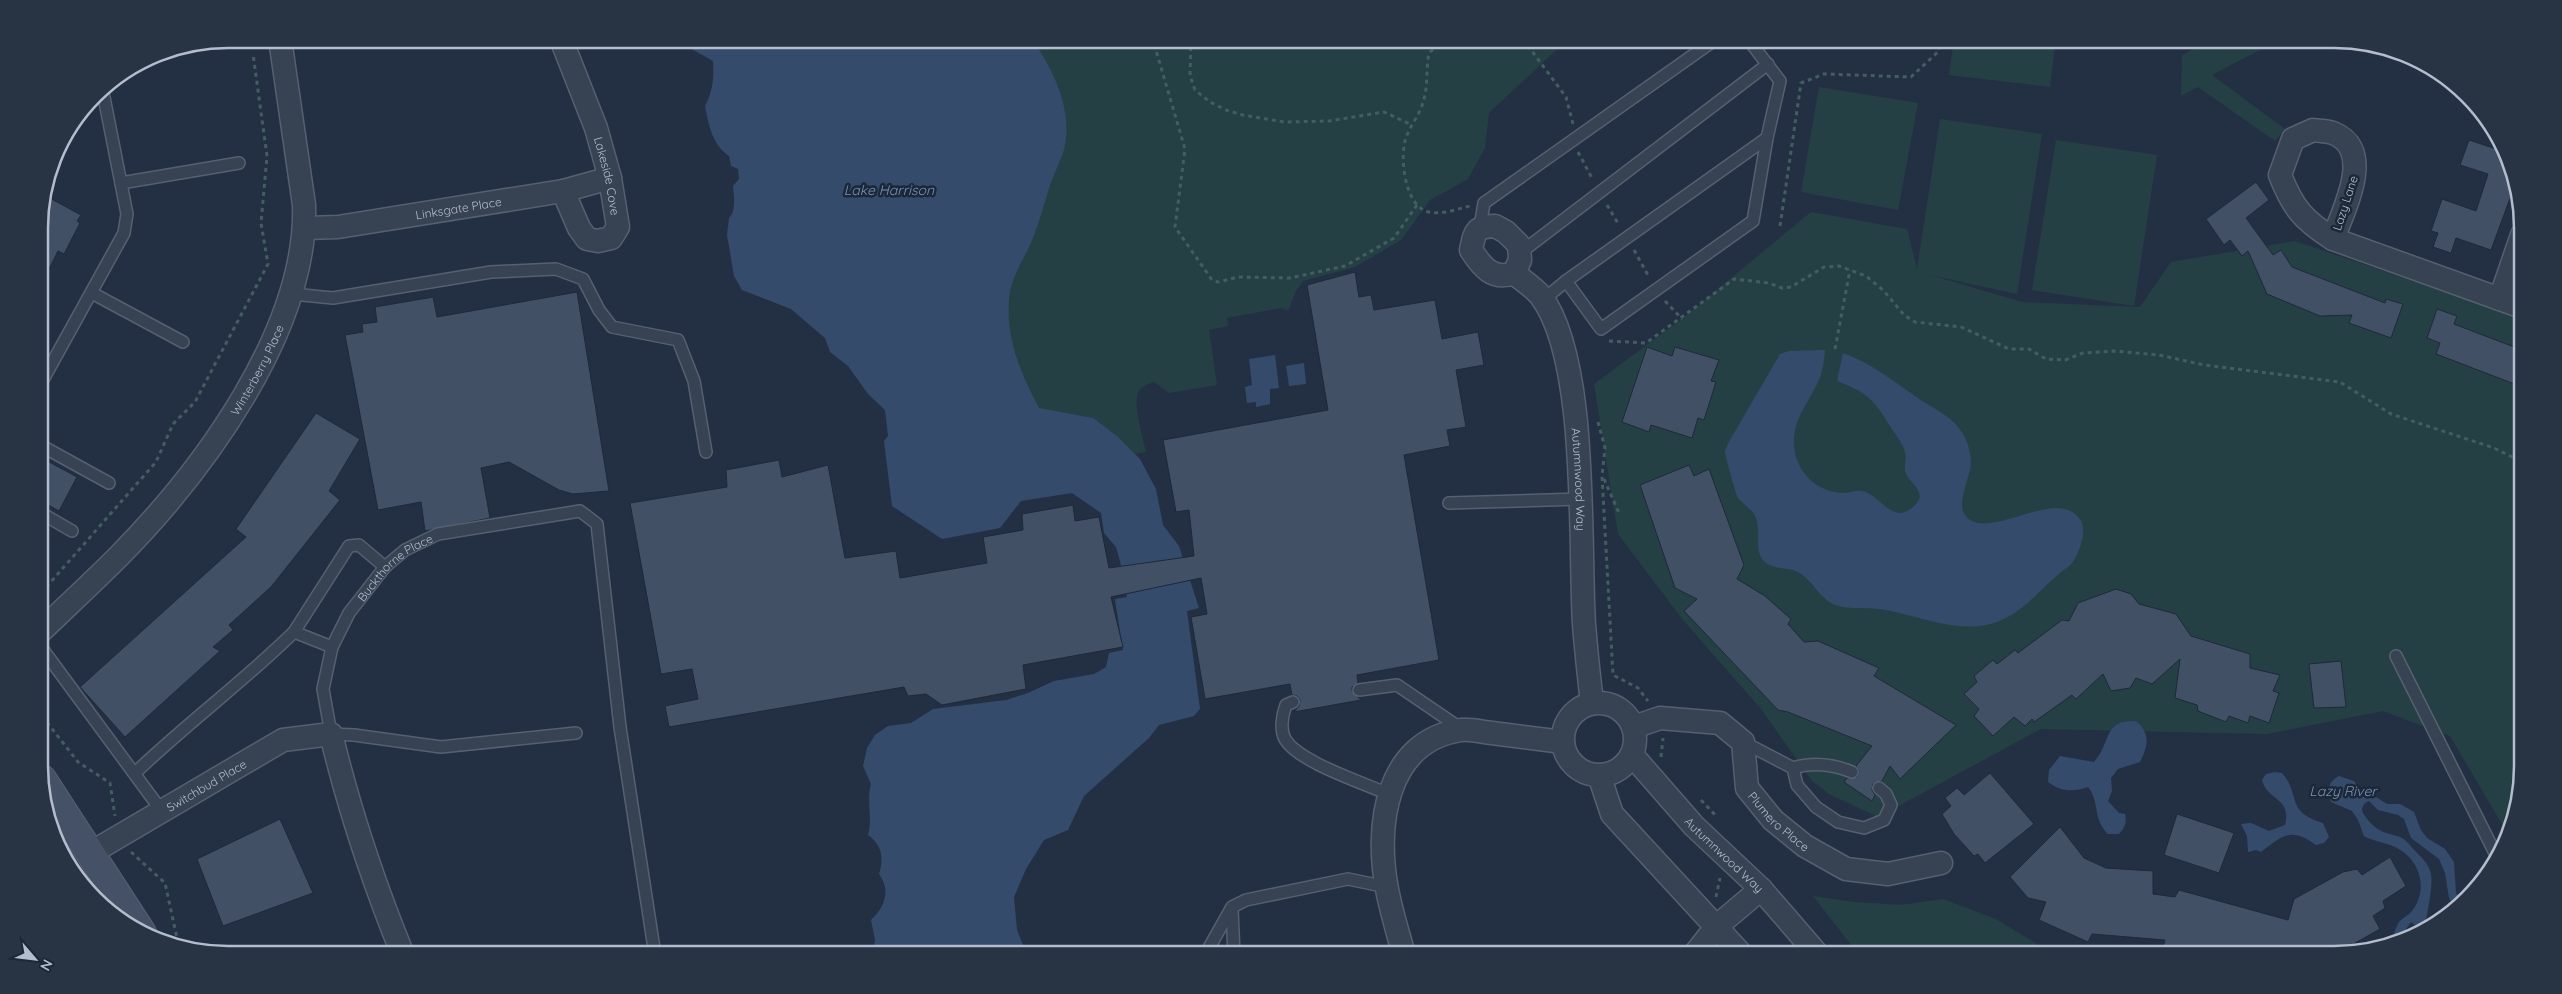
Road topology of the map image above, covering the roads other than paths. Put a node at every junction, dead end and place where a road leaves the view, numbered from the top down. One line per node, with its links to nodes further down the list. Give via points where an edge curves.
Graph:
1 (281, 48): 13 (street, Winterberry Place)
2 (565, 48): 9 (street, Lakeside Cove, via 596,128)
3 (1703, 48): 12 (lane, via 1484,203)
4 (1755, 48): 5 (lane)
5 (1768, 64): 7 (lane, via 1780,81); 16 (lane)
6 (104, 97): 10 (lane)
7 (1767, 138): 17 (lane); 17 (lane, via 1753,221 1657,291 1601,329)
8 (239, 162): 10 (lane)
9 (610, 178): 11 (street, Linksgate Place); 11 (street, Lakeside Cove, via 618,227 611,238 587,239)
10 (120, 183): 18 (lane, via 127,214 124,233)
11 (563, 191): 13 (street, Linksgate Place, via 338,227)
12 (1480, 227): 16 (street, Autumnwood Way, via 1495,226 1506,232 1519,245); 16 (street, via 1471,250 1480,264 1495,276 1505,276)
13 (305, 228): 19 (street, Winterberry Place)
14 (2333, 239): 14 (street, Lazy Lane, via 2308,223 2288,197 2280,175 2293,139 2313,130 2334,134 2350,147 2356,166); 20 (street, Lazy Lane)
15 (2514, 258): 20 (street)
16 (1517, 263): 21 (street, Autumnwood Way)
17 (1566, 282): 21 (lane)
18 (92, 293): 23 (lane); 24 (lane)
19 (292, 294): 26 (lane, via 333,298 491,272 556,269 583,279 612,327 678,340 694,381); 33 (street, Winterberry Place, via 270,347 210,449 118,557)
20 (2500, 299): 22 (street, Lazy Lane)
21 (1543, 300): 28 (street, Autumnwood Way, via 1564,353 1573,397)
22 (2514, 304)
23 (183, 342)
24 (48, 372)
25 (48, 449): 27 (lane)
26 (706, 452)
27 (109, 483)
28 (1580, 500): 29 (lane); 40 (street, Autumnwood Way, via 1584,625)
29 (1449, 503)
30 (48, 517): 31 (lane)
31 (72, 530)
32 (385, 567): 34 (lane, via 359,545 349,546); 35 (lane, Buckthorne Place, via 349,613); 66 (lane, Buckthorne Place, via 405,550 438,534 580,511 597,524 620,727)
33 (48, 623)
34 (294, 632): 35 (lane); 50 (lane)
35 (332, 647): 44 (lane, Buckthorne Place, via 323,689)
36 (48, 655): 50 (lane)
37 (2396, 656): 56 (lane)
38 (1359, 690): 42 (lane, via 1397,685)
39 (1293, 702): 54 (lane, via 1286,705 1282,717 1285,739 1304,758)
40 (1592, 703): 41 (street, via 1606,703 1618,708); 45 (street, via 1571,716)
41 (1634, 727): 46 (street, via 1660,718 1720,723); 47 (street, via 1636,743)
42 (1462, 730): 45 (street); 54 (street, via 1438,737 1416,749 1400,769)
43 (576, 733): 44 (lane, via 441,747 354,734)
44 (330, 734): 55 (street, Switchbud Place, via 283,740); 65 (street, Buckthorne Place)
45 (1563, 742): 51 (street, via 1567,754 1578,768)
46 (1744, 742): 48 (lane); 58 (street, Plumero Place, via 1747,788 1773,820 1805,846 1846,869 1888,874)
47 (1632, 755): 51 (street, via 1618,770); 60 (street, Autumnwood Way, via 1694,826)
48 (1792, 768): 49 (lane, via 1806,764 1836,766); 52 (lane, via 1797,785 1816,807 1838,822 1854,826 1864,828 1884,820 1891,805)
49 (1852, 772)
50 (135, 773): 55 (lane)
51 (1599, 775): 64 (street, via 1612,814)
52 (1879, 788)
53 (49, 790): 57 (street)
54 (1388, 794): 59 (street, via 1383,838)
55 (161, 810): 57 (street, Switchbud Place)
56 (2494, 849)
57 (89, 854): 61 (street); 63 (street)
58 (1941, 863)
59 (1387, 887): 62 (lane, via 1348,879 1246,900); 69 (street)
60 (1761, 889): 64 (street); 72 (street, Autumnwood Way)
61 (103, 897)
62 (1232, 907): 67 (lane); 68 (lane)
63 (133, 920)
64 (1717, 926): 70 (street); 71 (street)
65 (399, 946)
66 (654, 946)
67 (1210, 946)
68 (1234, 946)
69 (1402, 946)
70 (1701, 946)
71 (1734, 946)
72 (1810, 946)

